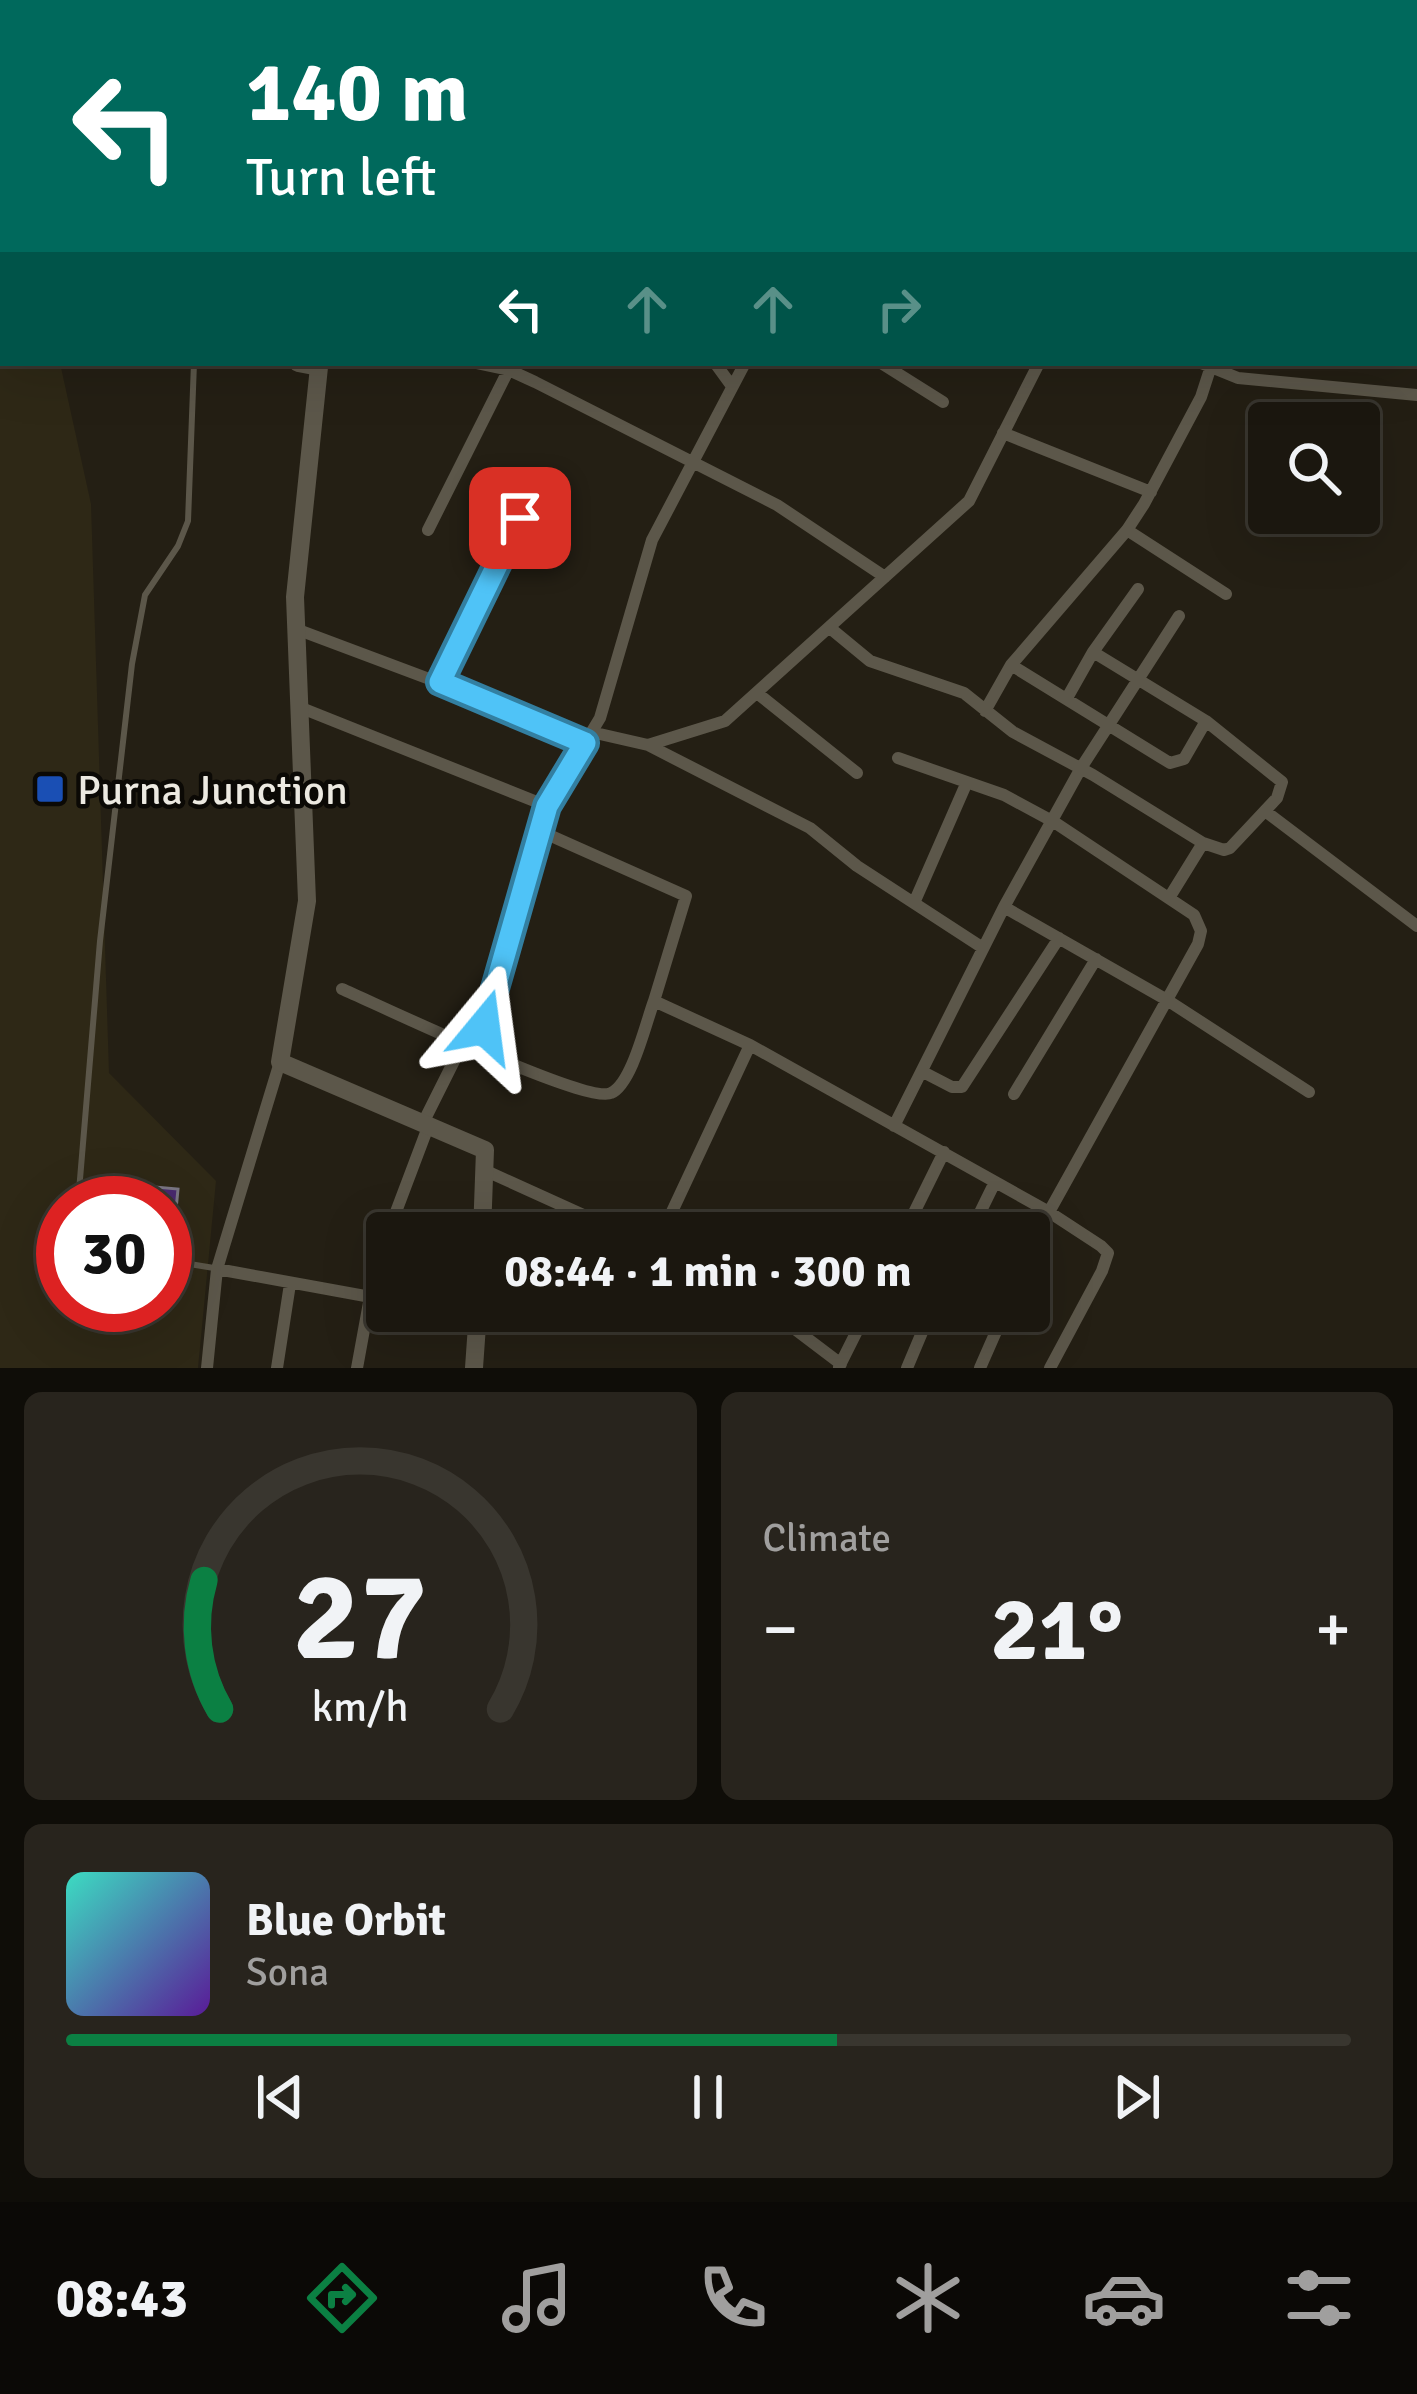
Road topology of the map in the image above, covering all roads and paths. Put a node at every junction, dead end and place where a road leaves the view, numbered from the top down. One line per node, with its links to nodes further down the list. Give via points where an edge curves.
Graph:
1 (192, 366): 66 (lane, via 188,521 148,586 132,664)
2 (324, 366): 24 (main road)
3 (717, 366): 10 (street)
4 (743, 366): 10 (street)
5 (886, 366): 12 (street)
6 (1038, 366): 13 (street)
7 (1207, 366): 16 (street, via 1201,397)
8 (1209, 366): 11 (street, via 1238,378)
9 (510, 367): 14 (street); 17 (street)
10 (731, 386): 14 (street)
11 (1417, 395)
12 (943, 401)
13 (1004, 433): 16 (street); 19 (street, via 969,501)
14 (692, 461): 19 (street, via 777,505); 35 (street, via 652,540)
15 (539, 477): 28 (street)
16 (1151, 492): 18 (street)
17 (428, 530)
18 (1127, 530): 21 (street); 26 (street)
19 (885, 577): 23 (street)
20 (1138, 589): 25 (street)
21 (1226, 594)
22 (1179, 616): 27 (street)
23 (830, 628): 29 (street); 32 (street, via 870,661 964,692)
24 (296, 629): 28 (street); 31 (main road)
25 (1093, 652): 27 (street); 30 (street)
26 (1011, 665): 30 (street); 32 (street)
27 (1136, 680): 33 (street); 34 (street)
28 (440, 682): 35 (street)
29 (757, 693): 36 (street, via 725,721); 39 (street)
30 (1066, 698): 34 (street)
31 (299, 707): 41 (street); 58 (main road, via 307,902)
32 (985, 711): 38 (street)
33 (1206, 721): 34 (street, via 1176,764); 42 (street, via 1282,782)
34 (1108, 723): 38 (street)
35 (588, 737): 36 (street); 41 (street)
36 (648, 745): 47 (street, via 810,828)
37 (898, 758): 40 (street)
38 (1081, 768): 43 (street); 45 (street)
39 (857, 773)
40 (967, 782): 43 (street); 47 (street)
41 (547, 806): 44 (street)
42 (1265, 811): 45 (street, via 1230,848); 49 (street)
43 (1054, 822): 46 (street); 48 (street)
44 (540, 831): 55 (street, via 686,896); 56 (street, via 484,1027)
45 (1203, 843): 46 (street)
46 (1169, 898): 54 (street, via 1194,915 1201,931)
47 (914, 903): 51 (street)
48 (1004, 907): 50 (street); 51 (street)
49 (1417, 926)
50 (1059, 938): 52 (street); 59 (street, via 962,1087)
51 (983, 948): 59 (street)
52 (1096, 959): 54 (street); 61 (street)
53 (342, 989): 56 (street)
54 (1167, 1000): 60 (street); 74 (street)
55 (654, 1001): 56 (street, via 612,1093 578,1090); 57 (street)
56 (464, 1041): 62 (street)
57 (750, 1045): 63 (street); 71 (street)
58 (280, 1062): 62 (main road); 77 (street)
59 (923, 1072): 63 (street)
60 (1309, 1092)
61 (1014, 1094)
62 (426, 1125): 65 (main road, via 485,1150); 68 (street)
63 (894, 1126): 64 (street)
64 (944, 1152): 67 (street); 72 (street)
65 (484, 1170): 69 (main road); 70 (street)
66 (80, 1176)
67 (994, 1182): 73 (street); 74 (street)
68 (395, 1212)
69 (483, 1212)
70 (577, 1212)
71 (674, 1212)
72 (914, 1212)
73 (980, 1212)
74 (1049, 1212)
75 (1050, 1213): 93 (street, via 1108,1253)
76 (192, 1265): 77 (lane)
77 (218, 1269): 78 (street); 87 (street)
78 (290, 1284): 79 (street); 88 (street)
79 (366, 1296)
80 (366, 1319): 89 (street)
81 (477, 1332): 90 (main road)
82 (797, 1332): 86 (street)
83 (857, 1332): 86 (street)
84 (923, 1332): 91 (street)
85 (996, 1332): 92 (street)
86 (840, 1366)
87 (207, 1368)
88 (277, 1368)
89 (357, 1368)
90 (475, 1368)
91 (907, 1368)
92 (980, 1368)
93 (1050, 1368)

